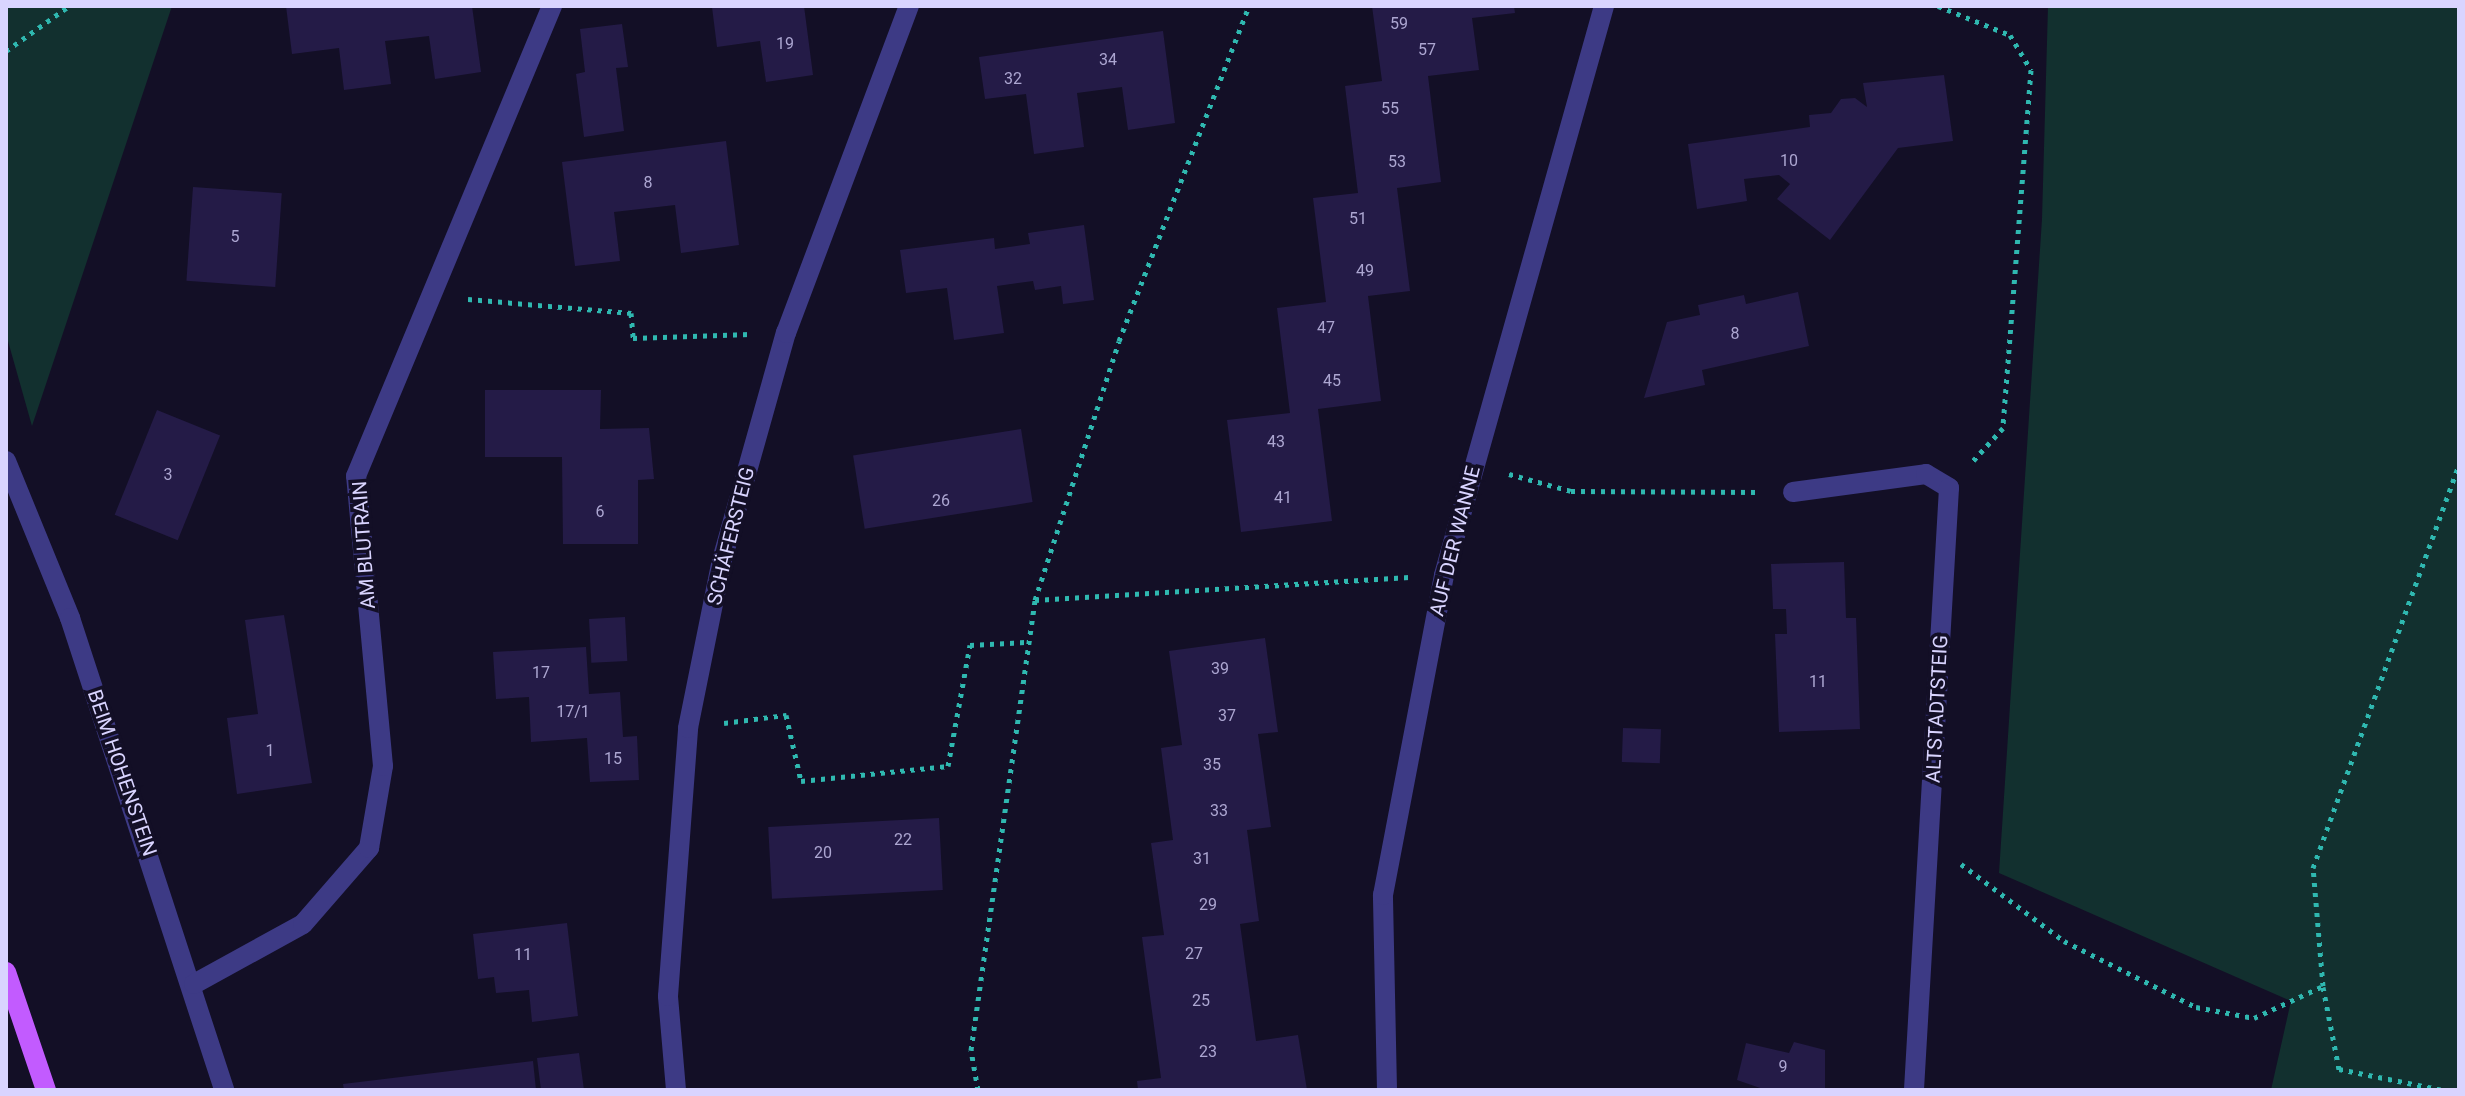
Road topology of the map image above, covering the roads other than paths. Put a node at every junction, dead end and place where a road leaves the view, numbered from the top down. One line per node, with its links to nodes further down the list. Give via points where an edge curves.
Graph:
1 (552, 6): 7 (street, AM BLUTRAIN, via 356,476 383,766 369,848 303,924)
2 (909, 6): 10 (street, SCHÄFERSTEIG, via 786,333 722,560 688,728 668,996)
3 (1604, 6): 11 (street, AUF DER WANNE, via 1444,575 1383,895)
4 (6, 461): 7 (street, BEIM HOHENSTEIN, via 70,618)
5 (1793, 492): 12 (street, ALTSTADTSTEIG, via 1926,474 1949,488)
6 (6, 972): 8 (main road)
7 (194, 984): 9 (street, BEIM HOHENSTEIN)
8 (46, 1090)
9 (224, 1090)
10 (676, 1090)
11 (1387, 1090)
12 (1914, 1090)

